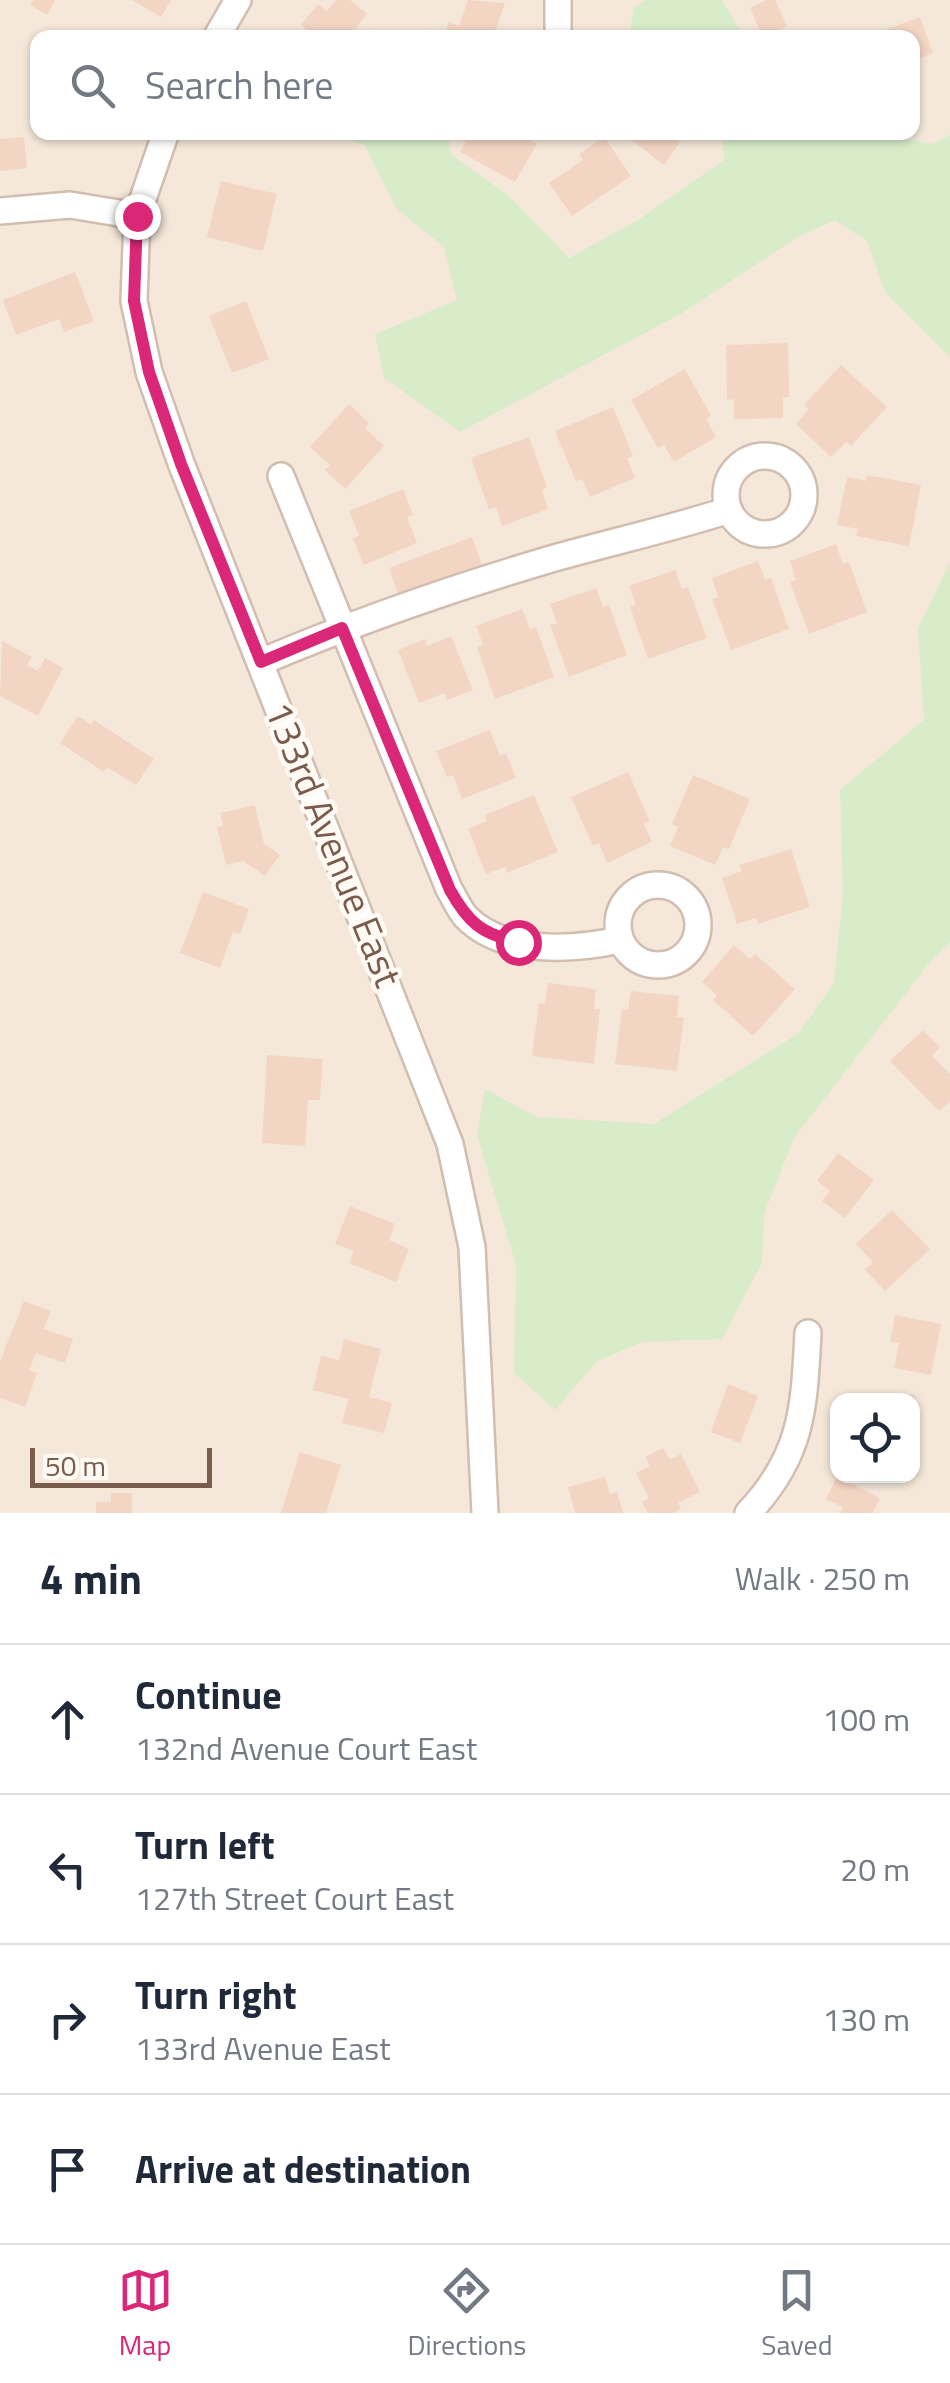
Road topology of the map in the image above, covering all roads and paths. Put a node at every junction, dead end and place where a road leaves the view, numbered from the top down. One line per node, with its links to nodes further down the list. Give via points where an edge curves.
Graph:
1 (238, 0): 3 (street)
2 (558, 0): 4 (street)
3 (221, 30)
4 (558, 30)
5 (163, 140): 7 (street, 133rd Avenue East)
6 (0, 211): 7 (street, via 70,205)
7 (137, 216): 11 (street, 133rd Avenue East, via 134,301 149,372)
8 (281, 476): 10 (street)
9 (730, 510): 10 (street, via 548,560)
10 (342, 628): 11 (street); 12 (street, via 463,914 493,936 518,942 587,947)
11 (261, 662): 14 (street, 133rd Avenue East, via 450,1144 472,1247)
12 (620, 940)
13 (808, 1333): 15 (street, via 804,1410 793,1445 780,1474)
14 (485, 1513)
15 (748, 1513)

